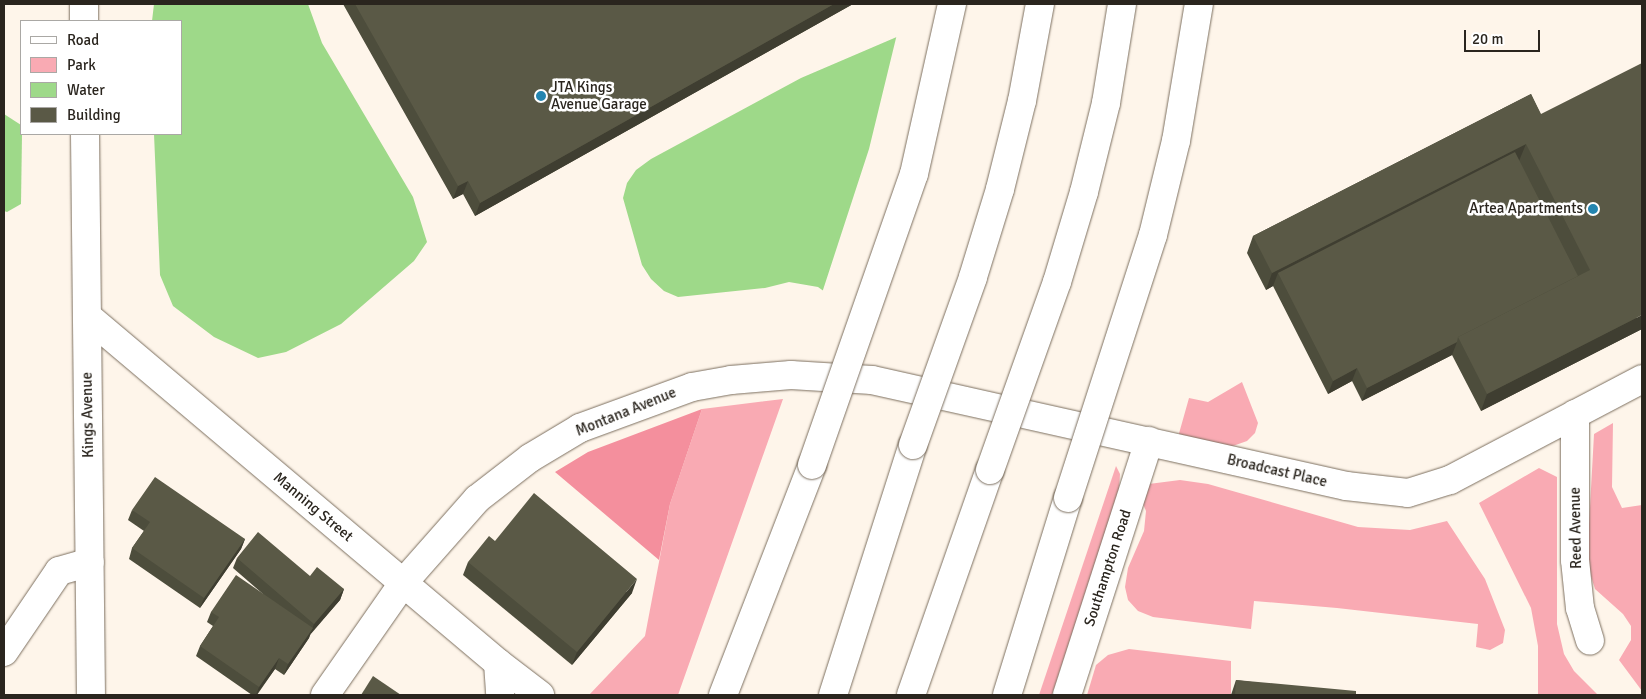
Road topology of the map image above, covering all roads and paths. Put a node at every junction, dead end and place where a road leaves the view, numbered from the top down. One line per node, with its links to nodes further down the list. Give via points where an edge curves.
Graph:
1 (84, 4): 6 (main road)
2 (952, 4): 13 (main road, bridge, via 914,174)
3 (1040, 4): 25 (main road, bridge, via 1022,101 1000,188)
4 (1122, 4): 26 (main road, bridge, via 1106,103 1057,282)
5 (1199, 4): 27 (main road, bridge, via 1185,97 1160,207)
6 (84, 20)
7 (85, 135): 8 (main road, Kings Avenue)
8 (87, 316): 14 (main road, Kings Avenue); 15 (main road, Manning Street)
9 (1642, 379): 11 (main road, Broadcast Place)
10 (891, 384): 12 (main road, Broadcast Place); 15 (main road, Montana Avenue, via 833,375 752,377 692,387 629,408 572,433 530,458 485,493)
11 (1575, 414): 12 (main road, Broadcast Place, via 1450,480 1408,493 1353,488); 16 (main road, Reed Avenue, via 1575,560 1580,608)
12 (1149, 441): 28 (main road, Southampton Road)
13 (812, 465): 23 (main road); 24 (main road)
14 (90, 562): 17 (main road, via 59,571); 19 (main road, Kings Avenue)
15 (403, 583): 18 (main road, Manning Street); 20 (main road, Montana Avenue)
16 (1590, 640)
17 (4, 652)
18 (498, 663): 21 (main road); 22 (main road, Manning Street)
19 (91, 695)
20 (326, 695)
21 (500, 695)
22 (540, 695)
23 (723, 695)
24 (743, 695)
25 (833, 695)
26 (911, 695)
27 (1007, 695)
28 (1067, 695)

